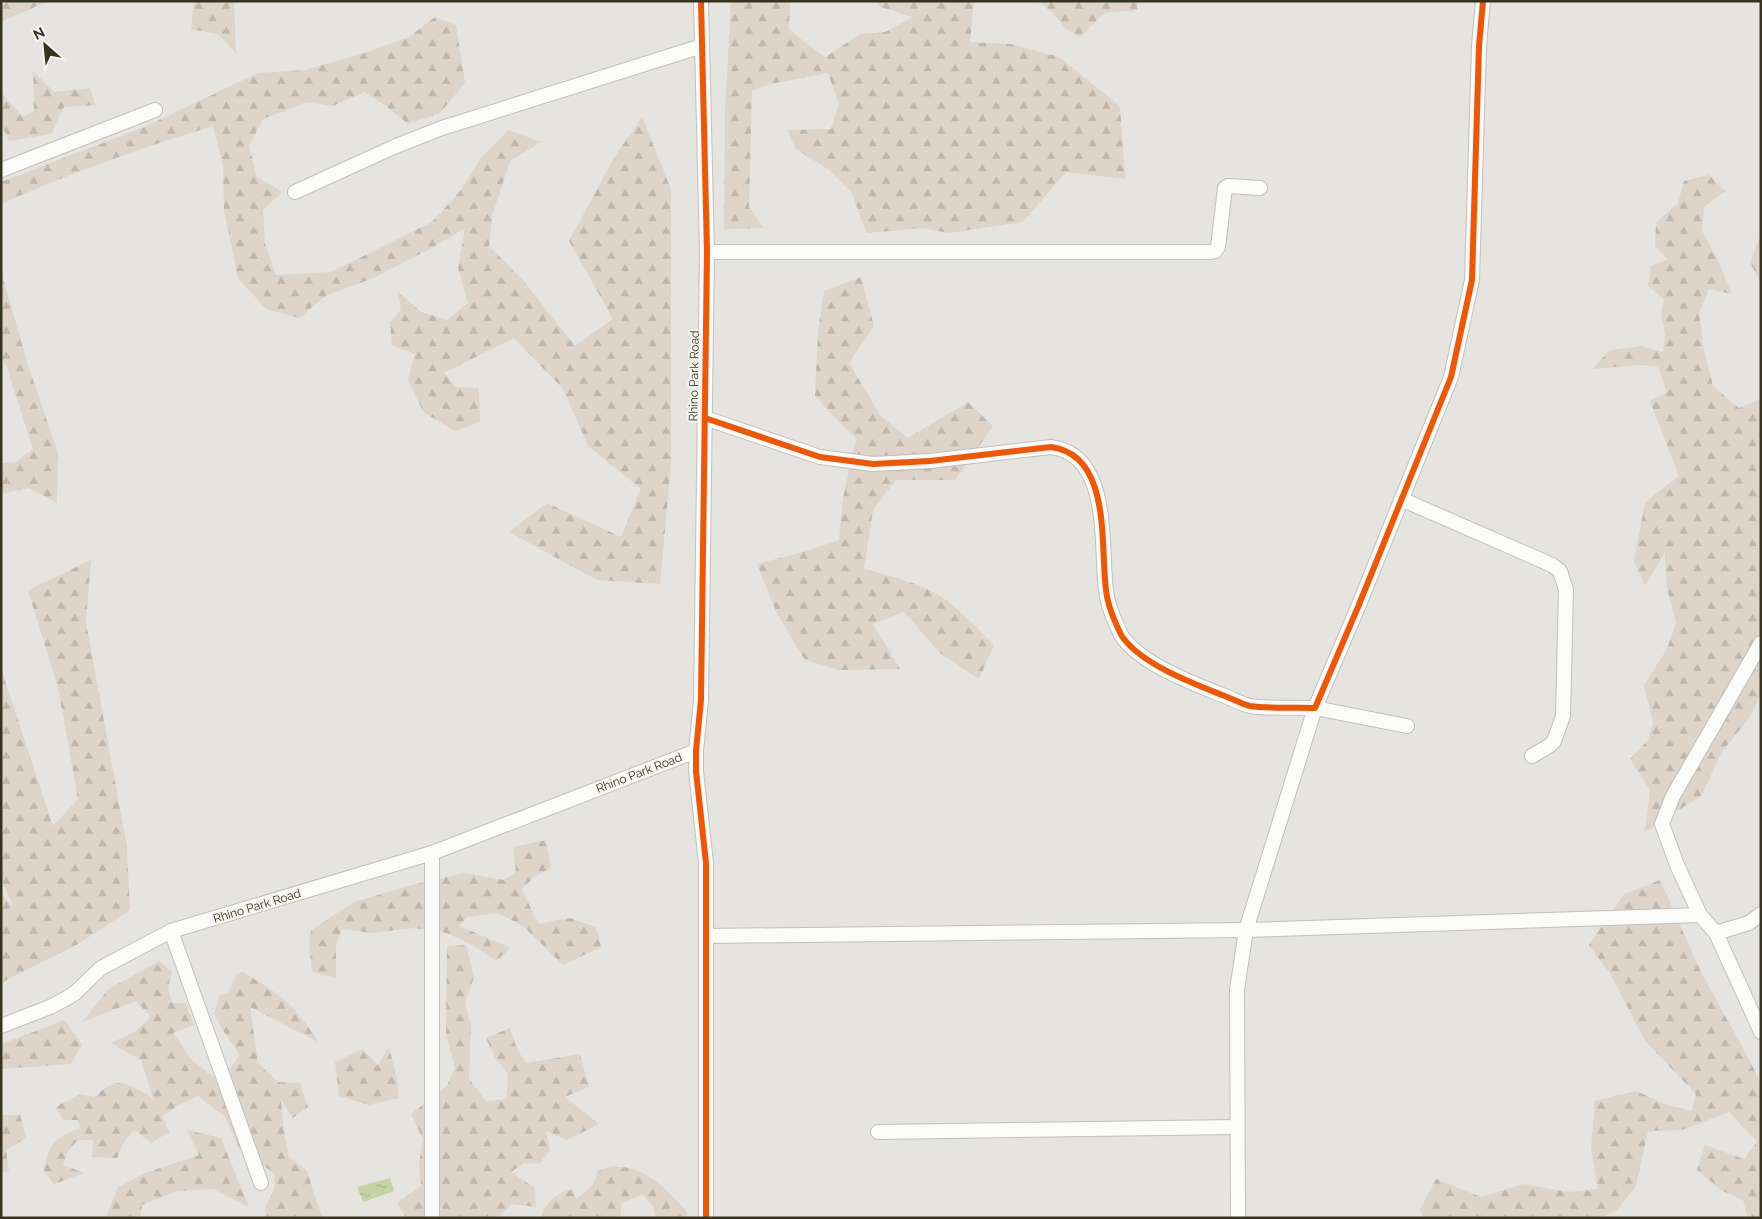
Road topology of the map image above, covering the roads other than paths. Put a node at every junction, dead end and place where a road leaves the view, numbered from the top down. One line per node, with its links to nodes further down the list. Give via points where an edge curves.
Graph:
1 (701, 1): 3 (street, Rhino Park Road)
2 (1483, 1): 10 (street, via 1472,280 1451,377)
3 (702, 46): 7 (street, via 442,128); 8 (street, Rhino Park Road)
4 (155, 110): 5 (street)
5 (1, 170)
6 (1260, 188): 8 (street, via 1225,188 1218,248 1211,252)
7 (295, 192)
8 (707, 252): 9 (street, Rhino Park Road)
9 (704, 418): 12 (street, via 820,457 873,464 1051,447 1064,449 1078,457 1096,487 1106,591 1123,639 1137,652 1178,677 1250,706); 14 (street, Rhino Park Road, via 701,700)
10 (1401, 499): 12 (street); 15 (street, via 1560,571 1566,590 1563,716 1554,741)
11 (1761, 643): 17 (street, via 1673,796 1662,824)
12 (1315, 708): 13 (street); 19 (street)
13 (1407, 726)
14 (696, 751): 16 (street, Rhino Park Road); 22 (street, via 706,863)
15 (1532, 756)
16 (432, 853): 20 (street, Rhino Park Road); 28 (street)
17 (1700, 914): 19 (street); 21 (street)
18 (1761, 914): 21 (street, via 1749,923)
19 (1246, 930): 22 (street); 25 (street, via 1237,990)
20 (171, 931): 23 (street, Rhino Park Road, via 102,968 67,998); 27 (street)
21 (1716, 933): 24 (street)
22 (706, 936): 29 (street)
23 (1, 1026)
24 (1761, 1032)
25 (1237, 1128): 26 (street); 30 (street)
26 (878, 1132)
27 (262, 1183)
28 (432, 1218)
29 (706, 1218)
30 (1238, 1218)

